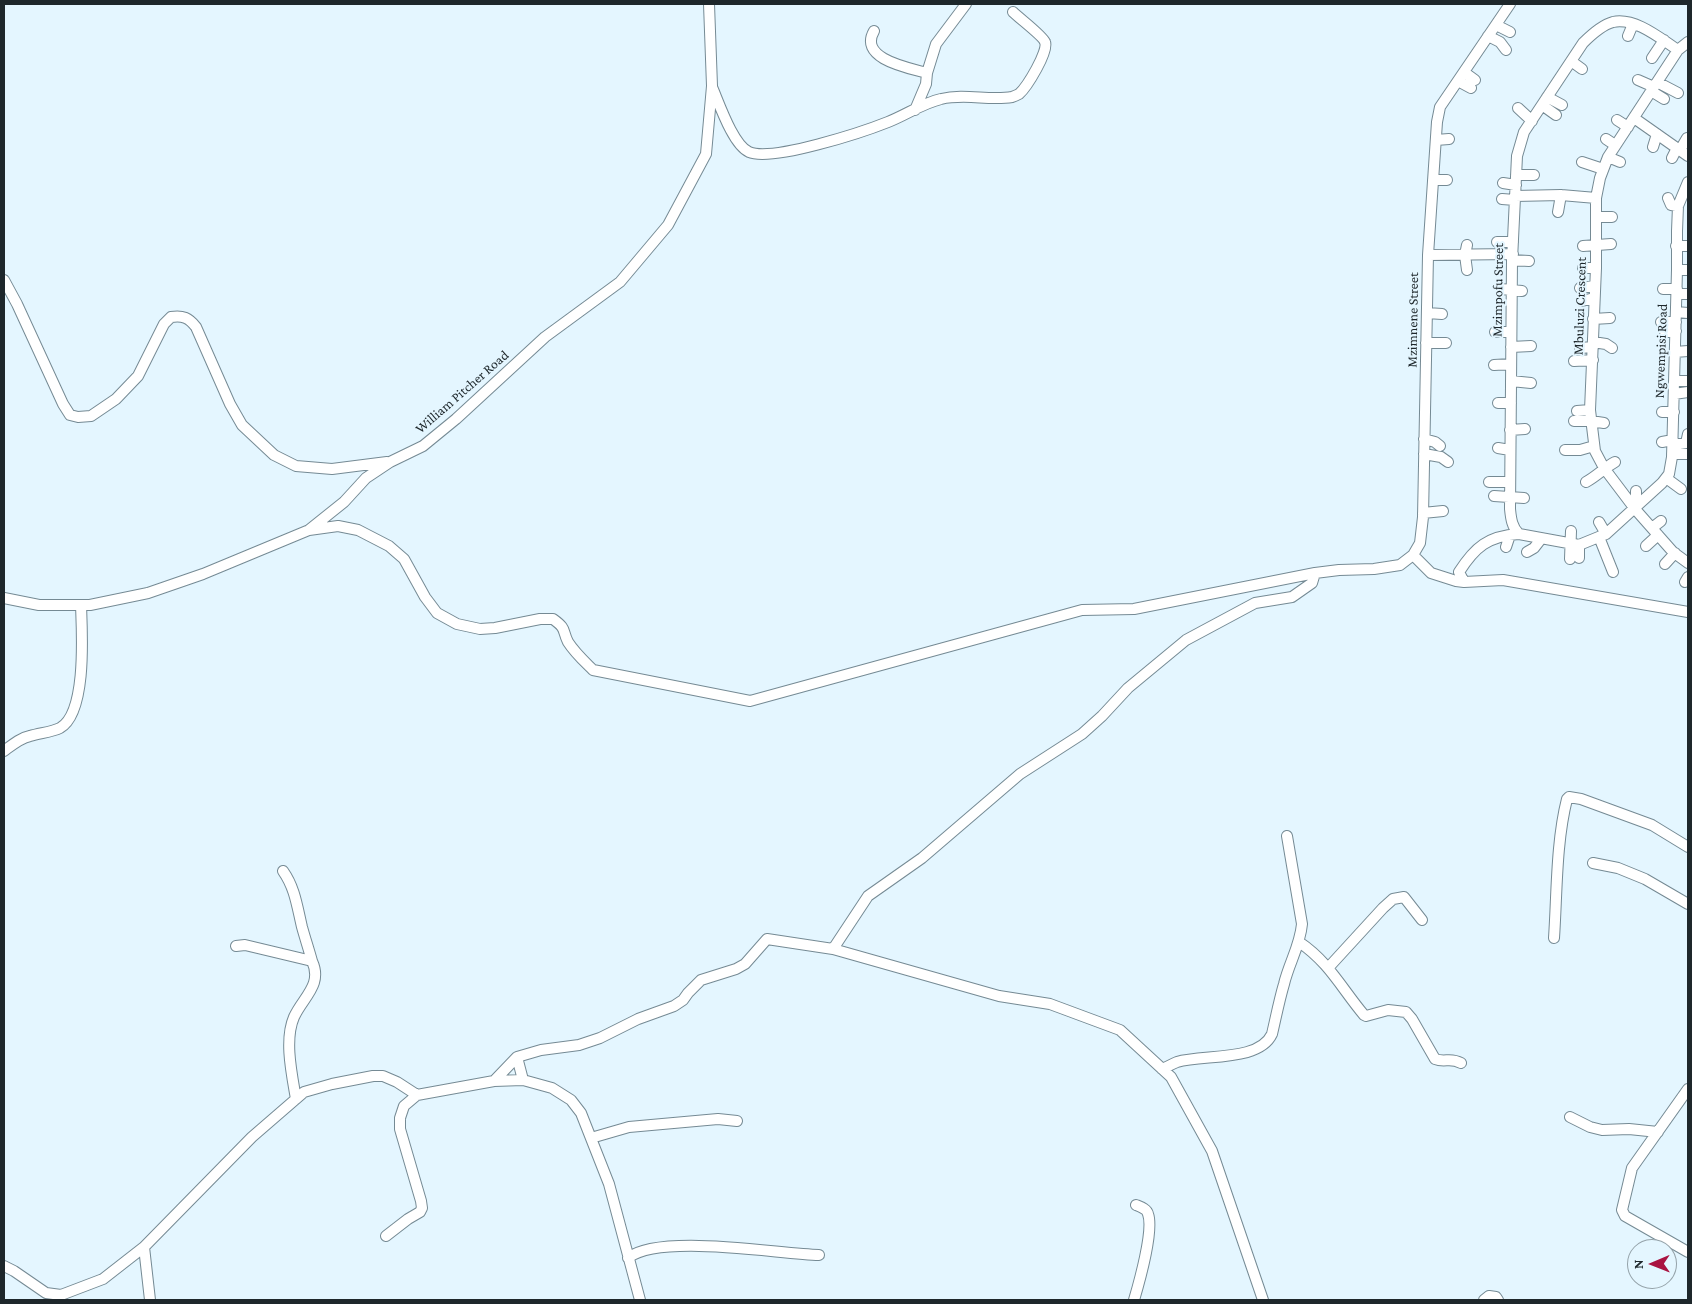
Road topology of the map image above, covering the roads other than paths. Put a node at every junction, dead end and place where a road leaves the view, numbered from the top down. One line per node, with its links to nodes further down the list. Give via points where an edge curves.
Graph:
1 (709, 4): 22 (street, William Pitcher Road)
2 (966, 4): 18 (street, via 936,44)
3 (1510, 4): 6 (street, Mzimnene Street)
4 (1013, 12): 29 (street, via 1045,42 1042,57 1020,94 1005,98 954,96 938,99)
5 (1633, 24): 10 (street); 11 (street, Mzimpofu Street); 16 (street, Mzimpofu Street, via 1613,22 1596,31)
6 (1496, 25): 8 (street); 9 (street, Mzimnene Street)
7 (874, 31): 18 (street, via 870,43 879,56)
8 (1510, 32)
9 (1488, 36): 13 (street, via 1500,42); 19 (street, Mzimnene Street)
10 (1628, 36)
11 (1664, 40): 14 (street, Mzimpofu Street); 15 (street)
12 (1688, 42): 14 (street, Mbuluzi Crescent)
13 (1506, 50)
14 (1678, 50): 23 (street, Mbuluzi Crescent)
15 (1652, 58)
16 (1571, 61): 17 (street); 26 (street, Mzimpofu Street)
17 (1582, 68)
18 (927, 73): 29 (street)
19 (1461, 76): 21 (street); 47 (street, Mzimnene Street, via 1440,107 1442,134)
20 (1638, 80): 23 (street)
21 (1473, 84)
22 (712, 86): 29 (street, via 734,136 748,152 757,154 772,154 819,143 888,122); 134 (street, William Pitcher Road, via 706,154 668,225 620,282 545,337 450,425 423,446)
23 (1654, 87): 24 (street); 25 (street); 31 (street, Mbuluzi Crescent)
24 (1678, 93)
25 (1664, 99)
26 (1545, 101): 27 (street); 30 (street); 32 (street, Mzimpofu Street)
27 (1562, 105)
28 (1518, 108): 32 (street)
29 (915, 110)
30 (1556, 114)
31 (1634, 118): 34 (street, Mbuluzi Crescent); 35 (street)
32 (1532, 120): 49 (street, Mzimpofu Street, via 1524,132 1517,156)
33 (1617, 120): 34 (street)
34 (1628, 127): 38 (street, Mbuluzi Crescent)
35 (1657, 134): 39 (street); 40 (street)
36 (1687, 138): 40 (street)
37 (1606, 139): 38 (street)
38 (1615, 146): 41 (street, Mbuluzi Crescent)
39 (1653, 147)
40 (1682, 152): 42 (street)
41 (1608, 157): 44 (street); 45 (street, Mbuluzi Crescent)
42 (1674, 160)
43 (1582, 162): 45 (street)
44 (1620, 162)
45 (1603, 169): 54 (street, Mbuluzi Crescent)
46 (1534, 175): 49 (street)
47 (1433, 180): 48 (street); 69 (street, Mzimnene Street)
48 (1447, 180)
49 (1516, 180): 51 (street); 53 (street, Mzimpofu Street)
50 (1688, 182): 57 (street, Ngwempisi Road)
51 (1503, 183)
52 (1561, 196): 53 (street); 54 (street, via 1574,192); 58 (street)
53 (1515, 198): 56 (street); 62 (street, Mzimpofu Street)
54 (1596, 198): 59 (street, Mbuluzi Crescent)
55 (1668, 198): 57 (street)
56 (1502, 199)
57 (1675, 210): 66 (street, Ngwempisi Road)
58 (1558, 212)
59 (1596, 217): 60 (street); 64 (street, Mbuluzi Crescent)
60 (1612, 217)
61 (1498, 242): 62 (street)
62 (1513, 242): 70 (street, Mzimpofu Street)
63 (1611, 244): 64 (street)
64 (1595, 245): 65 (street); 73 (street, Mbuluzi Crescent)
65 (1583, 246)
66 (1676, 246): 67 (street); 75 (street, Ngwempisi Road)
67 (1688, 246)
68 (1466, 250): 69 (street); 70 (street); 74 (street)
69 (1428, 255): 87 (street, Mzimnene Street)
70 (1512, 257): 71 (street); 82 (street, Mzimpofu Street)
71 (1529, 261)
72 (1582, 268): 73 (street)
73 (1596, 268): 78 (street, Mbuluzi Crescent)
74 (1467, 270)
75 (1677, 270): 76 (street); 81 (street, Ngwempisi Road)
76 (1688, 270)
77 (4, 280): 134 (street, via 70,415 91,416 116,399 138,376 164,324 171,317 180,316 190,319 196,327 242,425 274,455 296,466 332,469)
78 (1594, 286): 79 (street); 84 (street, Mbuluzi Crescent)
79 (1580, 288)
80 (1663, 290): 81 (street)
81 (1677, 292): 83 (street); 93 (street, Ngwempisi Road)
82 (1512, 293): 86 (street); 95 (street, Mzimpofu Street)
83 (1688, 294)
84 (1594, 298): 85 (street); 91 (street, Mbuluzi Crescent)
85 (1582, 301)
86 (1502, 306)
87 (1427, 313): 89 (street); 97 (street, Mzimnene Street)
88 (1688, 313): 93 (street)
89 (1442, 314)
90 (1610, 318): 91 (street)
91 (1593, 319): 98 (street, Mbuluzi Crescent)
92 (1661, 322): 93 (street)
93 (1673, 324): 104 (street, Ngwempisi Road)
94 (1495, 332): 95 (street)
95 (1512, 332): 100 (street, Mzimpofu Street)
96 (1446, 342): 97 (street)
97 (1426, 343): 125 (street, Mzimnene Street)
98 (1593, 344): 101 (street); 102 (street, via 1606,344); 105 (street, Mbuluzi Crescent)
99 (1532, 346): 100 (street)
100 (1511, 347): 107 (street, Mzimpofu Street)
101 (1580, 348)
102 (1612, 348)
103 (1688, 351): 104 (street)
104 (1675, 352): 109 (street, Ngwempisi Road, via 1678,367)
105 (1592, 360): 106 (street); 119 (street, Mbuluzi Crescent)
106 (1574, 361)
107 (1511, 364): 108 (street); 111 (street, Mzimpofu Street)
108 (1494, 365)
109 (1674, 381): 110 (street); 114 (street, Ngwempisi Road)
110 (1688, 381)
111 (1511, 382): 112 (street); 115 (street, Mzimpofu Street)
112 (1531, 383)
113 (1688, 392): 114 (street)
114 (1674, 394): 118 (street, Ngwempisi Road)
115 (1511, 403): 116 (street); 123 (street, Mzimpofu Street)
116 (1498, 404)
117 (1662, 412): 118 (street)
118 (1674, 412): 128 (street, Ngwempisi Road)
119 (1591, 415): 120 (street); 121 (street); 127 (street, Mbuluzi Crescent)
120 (1575, 416)
121 (1604, 423)
122 (1525, 429): 123 (street)
123 (1510, 430): 130 (street, Mzimpofu Street)
124 (1688, 434): 128 (street, via 1686,443)
125 (1424, 440): 126 (street); 132 (street, Mzimnene Street)
126 (1440, 446)
127 (1594, 446): 131 (street); 137 (street, Mbuluzi Crescent)
128 (1669, 447): 133 (street); 138 (street, Ngwempisi Road, via 1669,474)
129 (1498, 448): 130 (street)
130 (1510, 450): 140 (street, Mzimpofu Street)
131 (1565, 450)
132 (1424, 454): 135 (street, via 1441,457); 149 (street, Mzimnene Street)
133 (1688, 454)
134 (390, 462): 152 (street, William Pitcher Road, via 366,478 344,502)
135 (1448, 462)
136 (1615, 462): 137 (street)
137 (1604, 468): 141 (street, via 1598,476); 147 (street, Mbuluzi Crescent)
138 (1666, 478): 142 (street); 147 (street)
139 (1488, 482): 140 (street)
140 (1510, 482): 145 (street, Mzimpofu Street)
141 (1586, 482)
142 (1681, 489)
143 (1636, 491): 147 (street)
144 (1494, 496): 145 (street)
145 (1510, 497): 146 (street); 155 (street, Mzimpofu Street)
146 (1524, 498)
147 (1634, 507): 154 (street, Mbuluzi Crescent); 156 (street)
148 (1443, 511): 149 (street)
149 (1423, 513): 163 (street, Mzimnene Street, via 1420,543)
150 (1661, 521): 154 (street)
151 (1599, 522): 156 (street)
152 (309, 530): 168 (street, via 338,526 358,530 389,546 404,559 438,613 457,624 480,630 552,619 565,631 577,654 593,670 750,702 1082,610 1134,609); 171 (street, William Pitcher Road, via 157,590)
153 (1572, 531): 158 (street)
154 (1655, 532): 159 (street); 162 (street, Mbuluzi Crescent)
155 (1514, 534): 157 (street, via 1530,532); 160 (street); 169 (street, via 1493,538 1469,557 1459,572)
156 (1603, 535): 158 (street); 167 (street)
157 (1540, 539): 158 (street); 161 (street)
158 (1574, 544): 164 (street)
159 (1646, 546)
160 (1506, 547)
161 (1527, 552)
162 (1675, 553): 165 (street, Mbuluzi Crescent); 166 (street)
163 (1413, 555): 168 (street, via 1400,564); 169 (street, via 1431,573)
164 (1574, 559)
165 (1688, 562)
166 (1665, 564)
167 (1613, 572)
168 (1315, 573): 183 (street, via 1312,582 1292,597 1255,603 1186,640 1128,688 1082,734 1020,774 922,858 868,896)
169 (1464, 582): 172 (street, via 1503,580)
170 (4, 598): 171 (street, William Pitcher Road, via 40,605)
171 (81, 605): 173 (street, via 79,690 71,718 58,729 28,736)
172 (1688, 612)
173 (4, 751)
174 (1287, 836): 181 (street, via 1302,924)
175 (1688, 847): 180 (street, via 1652,825 1569,797 1561,830)
176 (1593, 863): 178 (street, via 1618,868 1645,879)
177 (283, 871): 184 (street, via 296,898)
178 (1688, 904)
179 (1422, 920): 185 (street, via 1404,897 1393,899)
180 (1554, 938)
181 (1299, 942): 185 (street); 188 (street, via 1284,982 1269,1040 1250,1052 1176,1062)
182 (236, 946): 184 (street, via 245,945)
183 (833, 949): 186 (street, via 767,939 745,964 701,980 674,1006 579,1045 541,1050); 188 (street, via 999,996 1050,1004 1120,1030)
184 (312, 961): 193 (street, via 316,975 292,1023 291,1068)
185 (1328, 968): 187 (street, via 1364,1015 1388,1010 1406,1012 1435,1060 1454,1059)
186 (517, 1058): 189 (street); 190 (street)
187 (1461, 1063)
188 (1162, 1069): 208 (street, via 1171,1077 1212,1151)
189 (523, 1080): 190 (street); 197 (street, via 552,1088 571,1100 582,1113)
190 (494, 1081): 192 (street)
191 (1688, 1089): 196 (street)
192 (417, 1095): 193 (street, via 397,1082 373,1076 304,1092); 199 (street, via 404,1106 400,1129 422,1208)
193 (296, 1099): 200 (street, via 252,1137)
194 (1570, 1117): 196 (street, via 1602,1130 1629,1128)
195 (737, 1121): 197 (street, via 718,1119 629,1127)
196 (1658, 1132): 201 (street, via 1632,1168 1622,1210 1625,1216)
197 (591, 1138): 203 (street, via 609,1184)
198 (1136, 1205): 207 (street, via 1148,1214 1149,1226)
199 (386, 1236)
200 (144, 1247): 204 (street, via 103,1279 61,1296 46,1293); 205 (street)
201 (1688, 1252)
202 (820, 1255): 203 (street, via 693,1246 642,1250)
203 (628, 1258): 206 (street)
204 (4, 1266)
205 (150, 1300)
206 (640, 1300)
207 (1134, 1300)
208 (1263, 1300)
209 (1484, 1300): 210 (street, via 1492,1296)
210 (1498, 1300)

